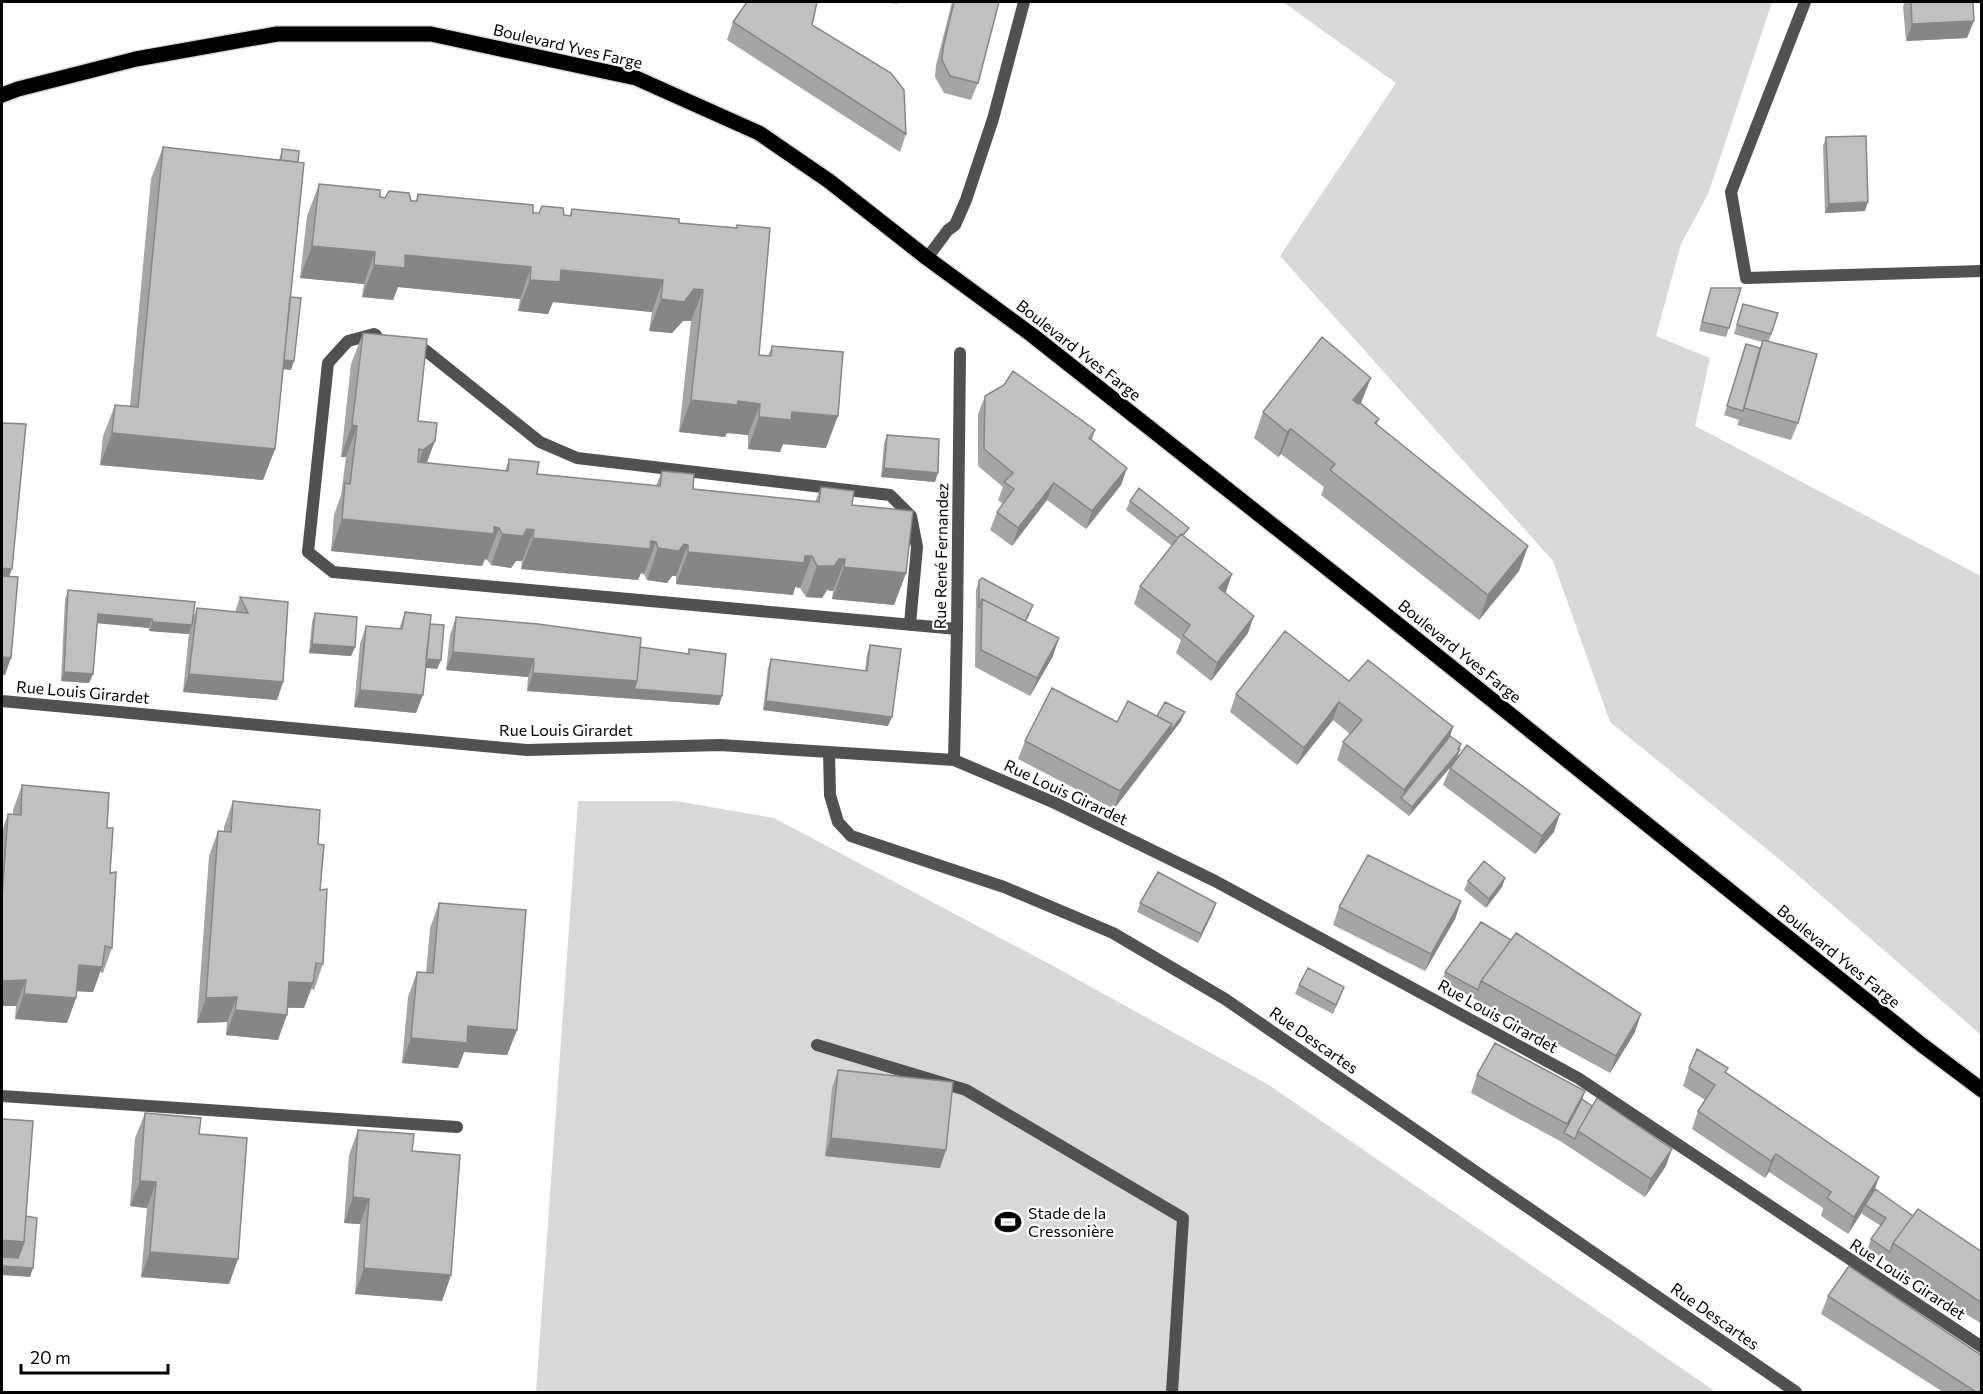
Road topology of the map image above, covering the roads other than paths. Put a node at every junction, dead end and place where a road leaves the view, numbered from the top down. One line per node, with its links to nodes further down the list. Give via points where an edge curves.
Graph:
1 (1024, 2): 4 (street, via 993,119 966,200 955,225)
2 (1805, 2): 5 (street, via 1731,192 1746,278)
3 (2, 95): 4 (main road, Boulevard Yves Farge, via 136,59 277,33 431,34 636,78 759,133 829,181)
4 (927, 258): 13 (main road, Boulevard Yves Farge, via 1032,335)
5 (1982, 271)
6 (960, 353): 8 (street, Rue René Fernandez)
7 (910, 624): 7 (street, via 333,572 309,552 328,363 348,341 374,334 425,350 540,442 577,459 890,495 911,516 917,547); 8 (street)
8 (957, 629): 11 (street, Rue René Fernandez)
9 (2, 701): 10 (street, Rue Louis Girardet, via 527,750 720,745)
10 (829, 752): 11 (street, Rue Louis Girardet); 18 (street, Rue Descartes, via 830,795 838,822 851,836 1004,887 1113,933 1225,999)
11 (954, 760): 16 (street, Rue Louis Girardet, via 1055,802 1215,880 1578,1078)
12 (818, 1045): 17 (street, via 966,1090 1183,1218)
13 (1982, 1090)
14 (2, 1096): 15 (street)
15 (457, 1127)
16 (1982, 1347)
17 (1172, 1392)
18 (1796, 1392)

